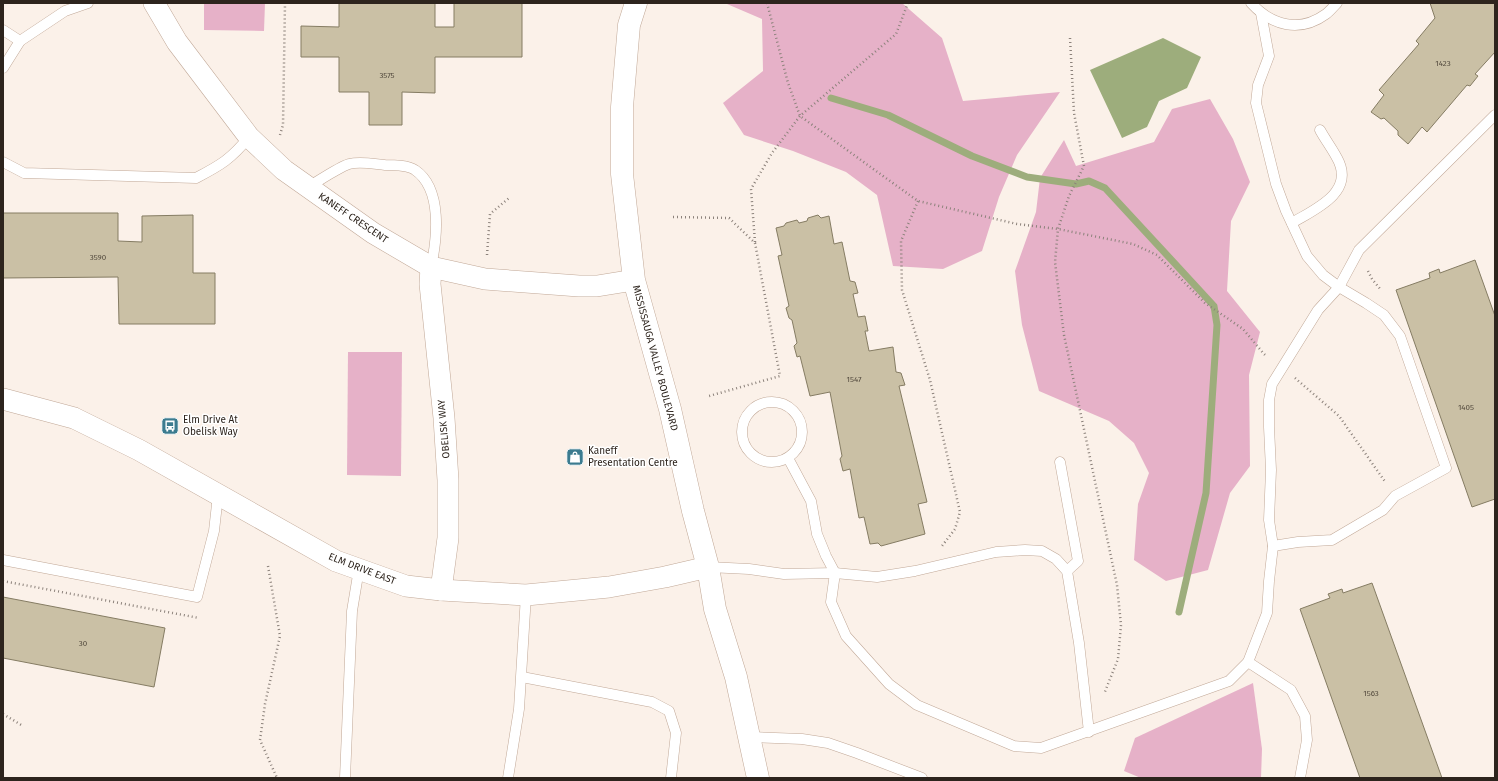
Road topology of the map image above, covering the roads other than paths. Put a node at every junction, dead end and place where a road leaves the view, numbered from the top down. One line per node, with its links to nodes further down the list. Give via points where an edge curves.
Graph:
1 (88, 3): 8 (lane, via 65,11)
2 (154, 3): 12 (street, KANEFF CRESCENT, via 177,42)
3 (636, 3): 17 (street, MISSISSAUGA VALLEY BOULEVARD, via 629,25 622,107 622,174)
4 (1251, 3): 6 (lane)
5 (1337, 3): 6 (lane, via 1326,14 1308,24 1291,25 1275,22)
6 (1261, 14): 15 (lane, via 1269,56 1258,85 1256,104 1276,184)
7 (3, 30): 8 (lane)
8 (20, 41): 9 (lane)
9 (3, 68)
10 (1495, 115): 18 (lane, via 1359,250)
11 (1320, 130): 15 (lane, via 1339,163 1342,182 1336,192 1322,205)
12 (249, 138): 13 (lane, via 236,154 220,166 196,178 24,172); 14 (street, KANEFF CRESCENT, via 284,170)
13 (3, 162)
14 (308, 187): 16 (street, KANEFF CRESCENT, via 373,233); 16 (lane, via 348,164 362,163 414,169 426,179 433,195 436,245)
15 (1292, 223): 18 (lane, via 1307,256 1322,275)
16 (431, 267): 17 (street, KANEFF CRESCENT, via 485,279 579,286); 29 (street, OBELISK WAY, via 430,284 448,480 448,538)
17 (634, 280): 25 (street, MISSISSAUGA VALLEY BOULEVARD, via 670,409)
18 (1339, 287): 23 (lane, via 1318,310 1272,384 1268,427 1271,470 1269,520); 23 (lane, via 1384,315 1400,336 1446,468 1395,496 1383,510 1332,540)
19 (3, 399): 22 (street, ELM DRIVE EAST, via 74,418 140,450)
20 (788, 458): 20 (lane, via 797,449 802,437 796,413 785,405 773,402 761,404 750,411 743,421 741,434 744,446 752,456 764,462 776,463); 28 (lane, via 811,501 817,534)
21 (1060, 462): 27 (lane, via 1078,561)
22 (218, 495): 24 (lane, via 214,531 196,597); 26 (street, ELM DRIVE EAST, via 336,561)
23 (1273, 546): 31 (lane, via 1268,613)
24 (3, 560)
25 (708, 567): 28 (lane, via 784,574); 30 (street, ELM DRIVE EAST, via 609,587); 34 (street, MISSISSAUGA VALLEY BOULEVARD, via 715,609 736,677)
26 (359, 569): 29 (street, ELM DRIVE EAST, via 406,586); 35 (lane, via 352,611)
27 (1067, 571): 28 (lane, via 1056,559 1042,551 1025,550 996,552 916,571 877,577); 33 (lane)
28 (835, 573): 33 (lane, via 831,602 846,636 889,684 917,705 1014,746 1041,748)
29 (441, 590): 30 (street, ELM DRIVE EAST)
30 (526, 595): 32 (lane)
31 (1248, 662): 33 (lane, via 1229,681); 40 (lane, via 1291,690 1305,716 1307,740)
32 (522, 677): 36 (lane); 37 (lane, via 652,702 669,711 676,733)
33 (1089, 732)
34 (749, 737): 38 (street, MISSISSAUGA VALLEY BOULEVARD); 39 (lane, via 802,739 828,743)
35 (345, 778)
36 (508, 778)
37 (670, 778)
38 (758, 778)
39 (922, 778)
40 (1300, 778)

